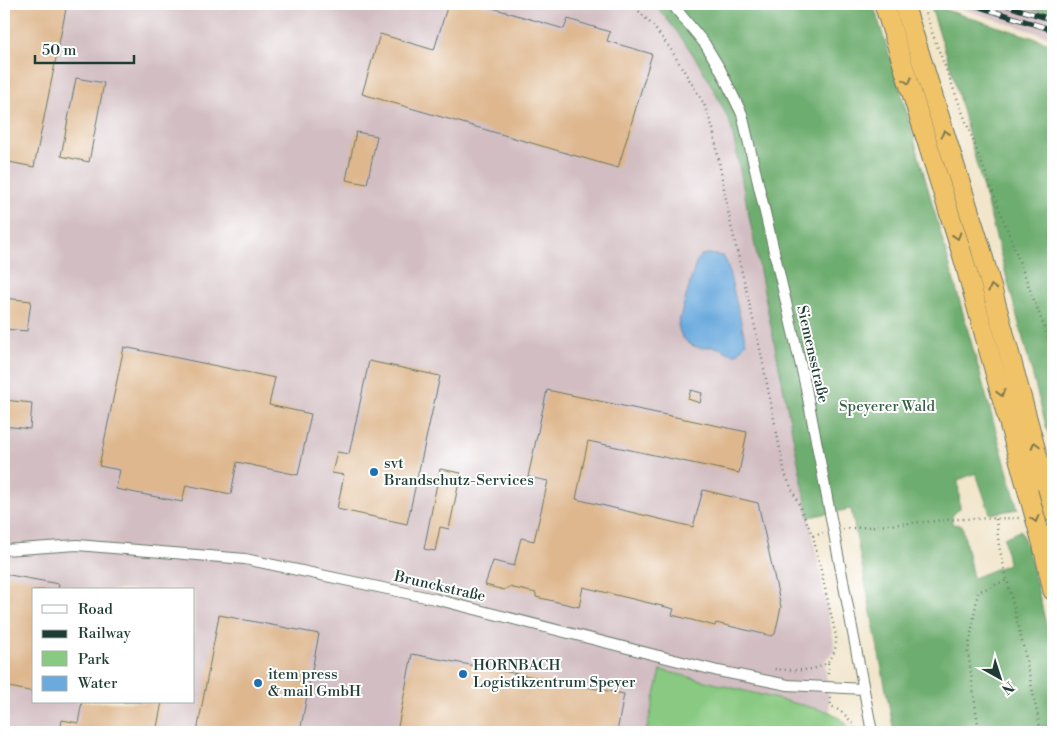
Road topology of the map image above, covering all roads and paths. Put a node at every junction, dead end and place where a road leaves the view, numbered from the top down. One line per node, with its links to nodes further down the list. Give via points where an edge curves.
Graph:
1 (632, 4): 13 (path, via 670,48 704,104 713,129 785,474 813,536 836,636 837,650)
2 (672, 4): 9 (street, Siemensstraße, via 705,44 742,114 806,388)
3 (884, 4): 12 (highway, one-way to 12, bridge, via 963,257)
4 (904, 4): 6 (highway)
5 (923, 4): 6 (path)
6 (923, 35): 7 (path); 8 (highway, one-way to 6)
7 (1053, 350)
8 (1053, 513)
9 (834, 530): 11 (path, via 957,519 996,519); 14 (street, Siemensstraße)
10 (4, 550): 14 (street, Brunckstraße, via 77,545 245,559 435,599 727,673 788,685)
11 (1007, 580): 16 (path, via 978,592 968,652); 17 (path)
12 (1053, 591)
13 (828, 662)
14 (864, 689): 15 (street, Siemensstraße)
15 (872, 732)
16 (979, 732)
17 (1041, 732)

